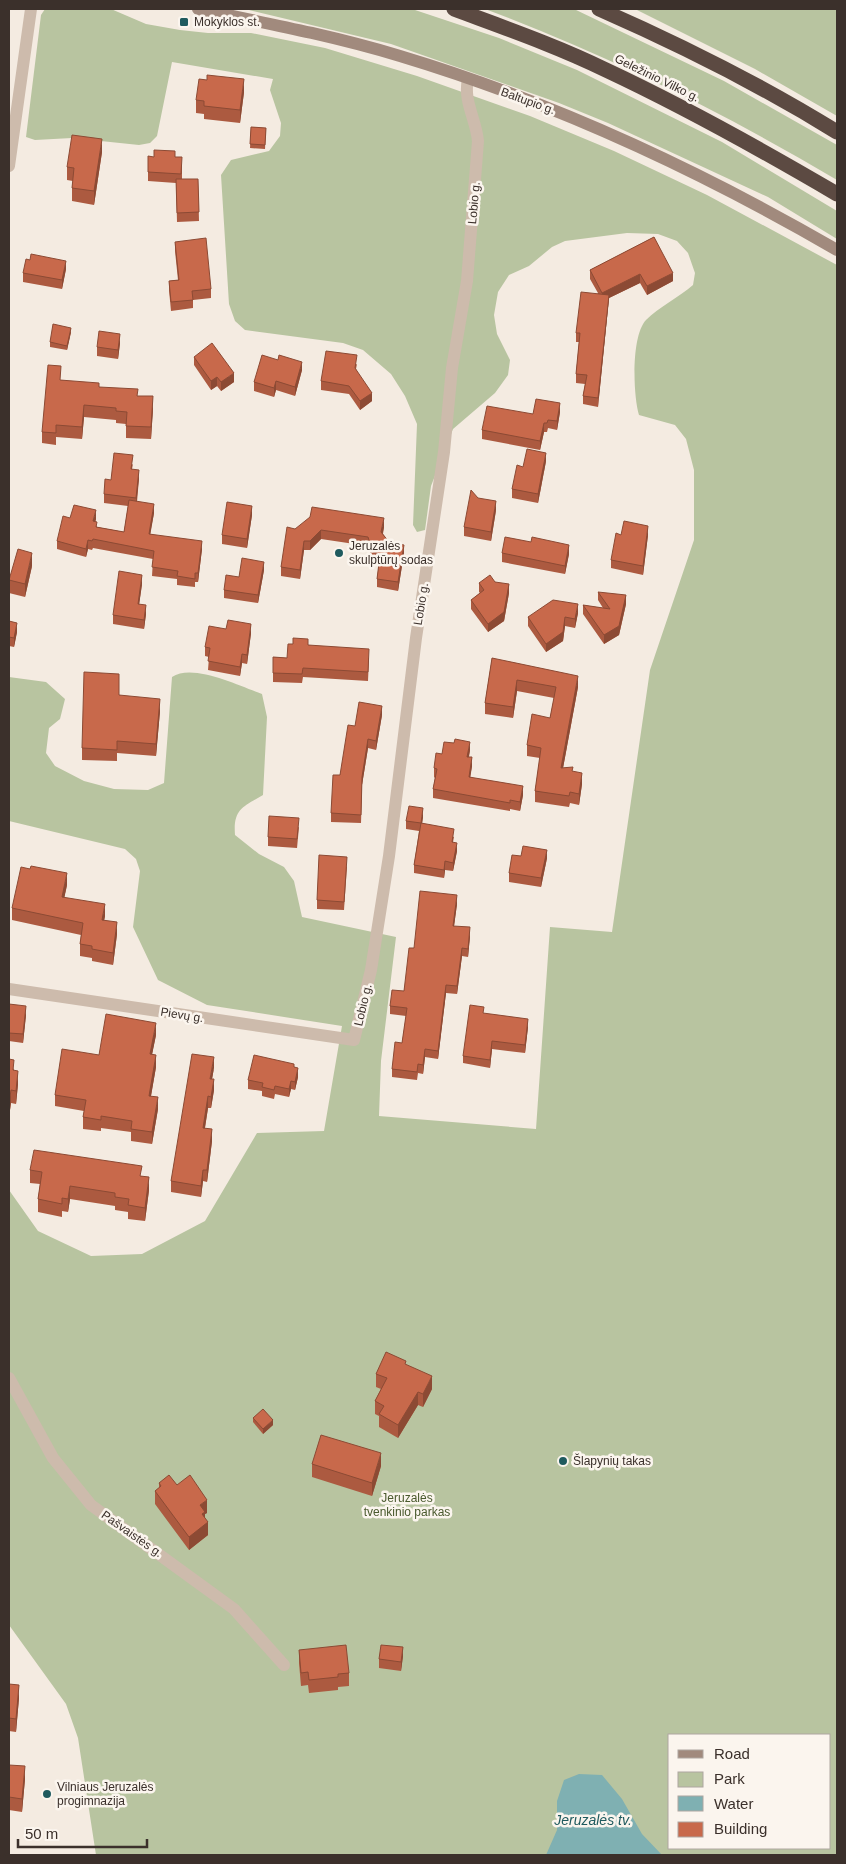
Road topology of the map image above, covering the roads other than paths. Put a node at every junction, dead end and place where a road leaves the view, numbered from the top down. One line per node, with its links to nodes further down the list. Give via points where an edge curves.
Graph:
1 (31, 9): 7 (street)
2 (198, 9): 5 (street, Baltupio g., via 336,39)
3 (454, 9): 8 (highway, Geležinio Vilko g., via 605,69 720,127)
4 (600, 9): 6 (highway, via 731,72)
5 (468, 79): 9 (street, Baltupio g., via 569,116 648,150 722,186); 11 (street, Lobio g., via 466,99 477,127 478,141 467,281 414,648 383,900)
6 (837, 132)
7 (9, 166)
8 (837, 194)
9 (837, 250)
10 (9, 989): 11 (street, Pievų g.)
11 (354, 1040)
12 (9, 1378): 13 (street, Pašvaistės g., via 53,1458 91,1505 234,1609)
13 (284, 1665)

